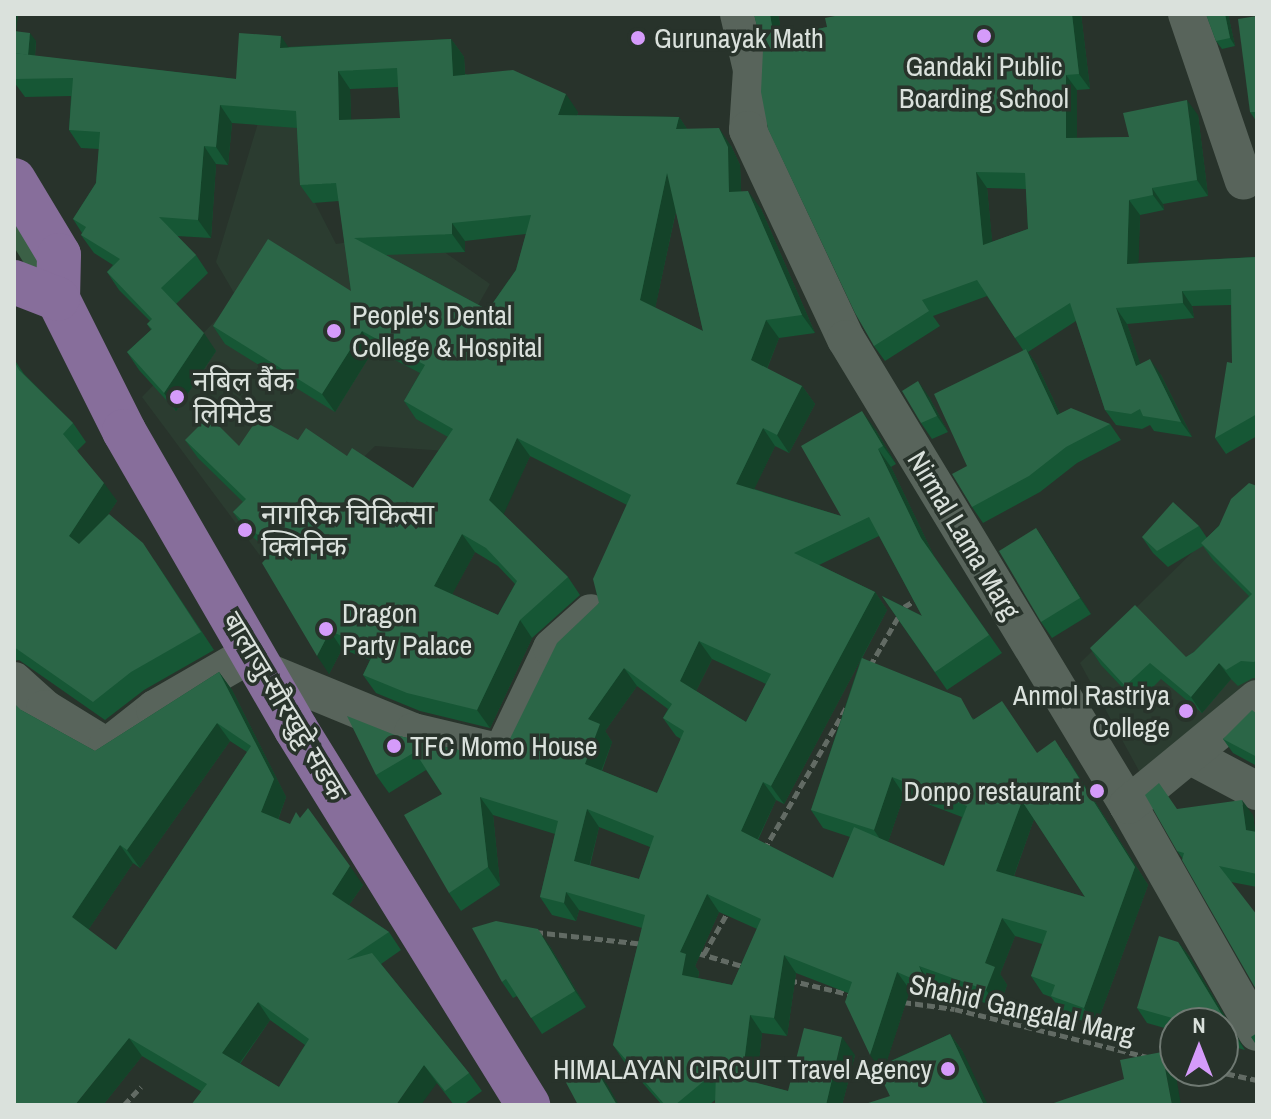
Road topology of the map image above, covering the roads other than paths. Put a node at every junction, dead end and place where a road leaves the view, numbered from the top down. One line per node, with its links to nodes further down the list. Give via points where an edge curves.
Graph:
1 (739, 14): 13 (street, Nirmal Lama Marg, via 752,70 748,130 846,339)
2 (1187, 14): 4 (street)
3 (14, 180): 6 (main road, बालाजु-सौरखुट्टे सडक, via 59,255)
4 (1244, 181)
5 (14, 282): 6 (main road)
6 (58, 299): 8 (main road, बालाजु-सौरखुट्टे सडक, via 124,431)
7 (591, 613): 8 (street, via 552,648 502,753 413,732)
8 (257, 661): 9 (street, via 155,709 107,747 45,709); 15 (main road, बालाजु-सौरखुट्टे सडक)
9 (14, 681)
10 (1257, 699): 11 (street)
11 (1191, 756): 12 (street); 13 (street)
12 (1257, 791)
13 (1128, 805): 14 (street, Nirmal Lama Marg)
14 (1257, 1032)
15 (528, 1105)

